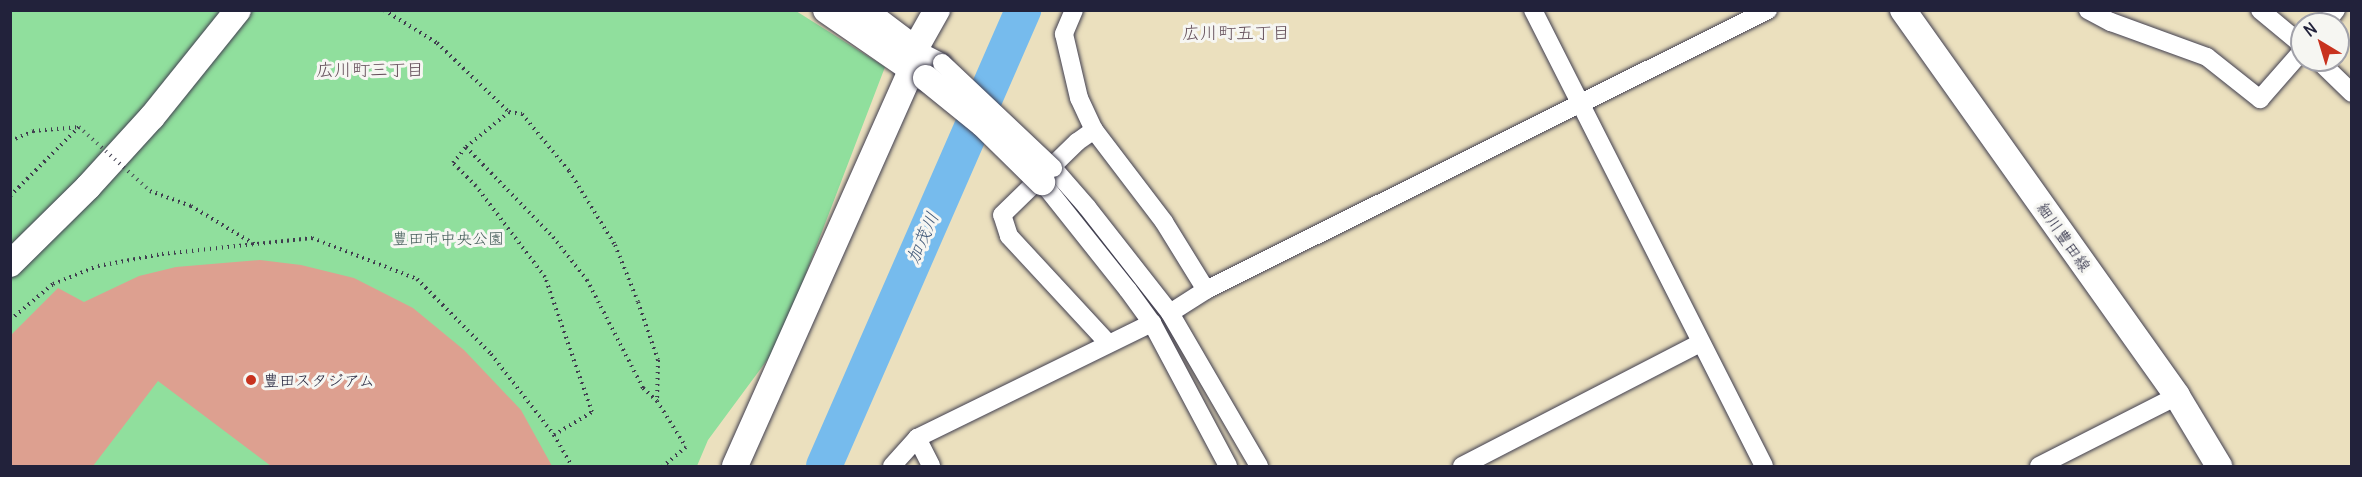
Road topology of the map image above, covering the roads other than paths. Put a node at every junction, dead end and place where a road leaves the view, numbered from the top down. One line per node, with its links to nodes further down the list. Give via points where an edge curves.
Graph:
1 (238, 10): 19 (street, via 152,117)
2 (826, 10): 12 (street)
3 (863, 10): 12 (street)
4 (937, 10): 12 (street)
5 (1074, 10): 17 (street, via 1064,34 1079,98)
6 (1533, 10): 16 (street)
7 (1768, 10): 16 (street)
8 (1903, 10): 25 (street, 細川豊田線)
9 (2088, 10): 13 (street, via 2208,57 2260,99)
10 (2260, 10): 11 (street)
11 (2290, 35)
12 (924, 65): 18 (street, bridge, via 983,124); 27 (street)
13 (2290, 65)
14 (2330, 72): 15 (street)
15 (2352, 93)
16 (1579, 104): 20 (street); 24 (street)
17 (1094, 130): 20 (street, via 1164,222); 23 (street, via 1002,215 1010,236)
18 (1047, 175): 21 (street, via 1087,207); 22 (street)
19 (10, 264)
20 (1206, 290): 21 (street)
21 (1170, 314): 31 (street)
22 (1152, 323): 23 (street); 30 (street)
23 (1108, 343): 26 (street)
24 (1701, 343): 32 (street); 33 (street)
25 (2177, 396): 34 (street); 35 (street, 細川豊田線)
26 (917, 438): 28 (street); 29 (street)
27 (735, 466)
28 (892, 466)
29 (931, 466)
30 (1228, 466)
31 (1259, 466)
32 (1462, 466)
33 (1764, 466)
34 (2039, 466)
35 (2219, 466)

